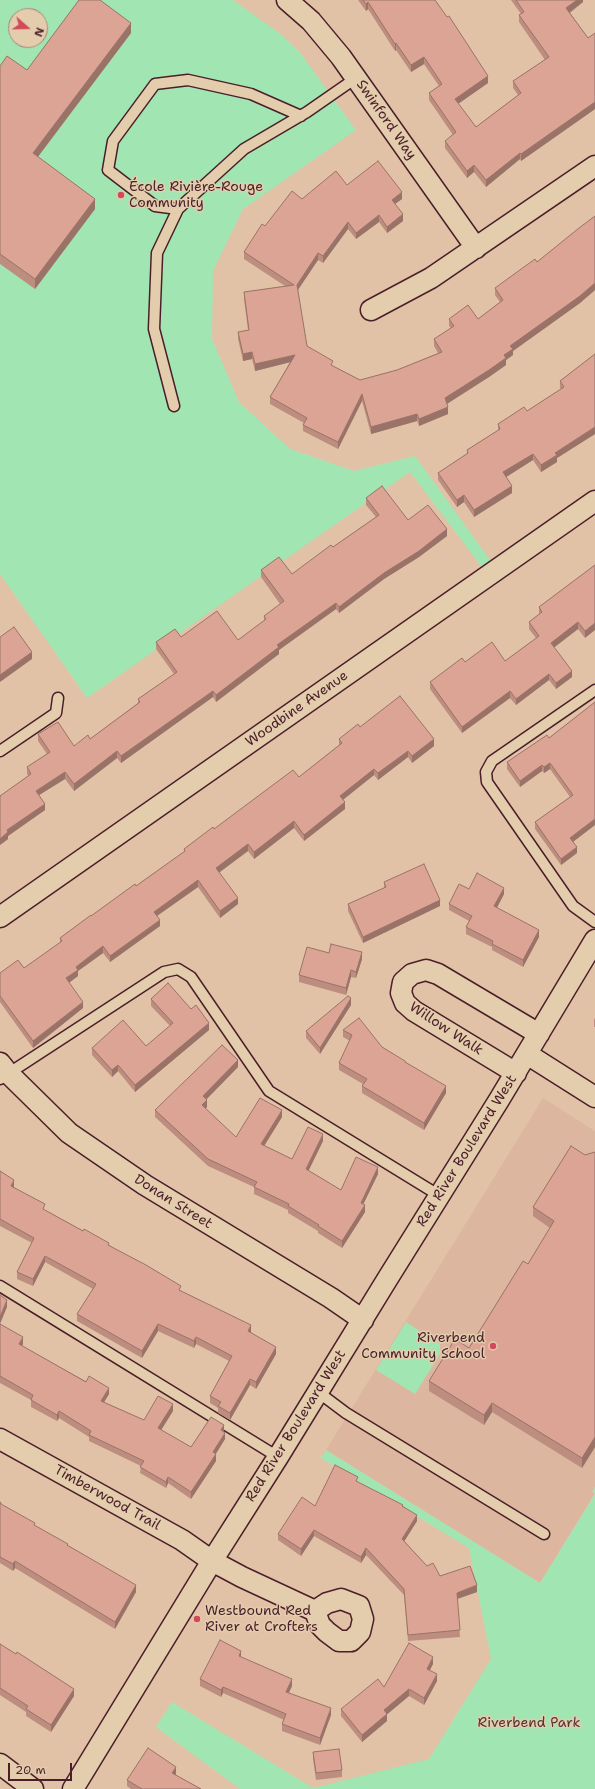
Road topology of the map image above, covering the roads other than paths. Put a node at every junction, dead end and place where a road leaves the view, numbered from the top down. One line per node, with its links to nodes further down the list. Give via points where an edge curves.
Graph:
1 (287, 0): 2 (street, Swinford Way, via 311,21)
2 (356, 78): 3 (lane); 6 (street, Swinford Way)
3 (301, 116): 5 (lane, via 244,149); 5 (lane, via 251,94 188,80 155,84 113,141 108,170 155,206)
4 (595, 166): 6 (street)
5 (178, 209): 8 (lane, via 157,253 154,329)
6 (476, 248): 7 (street, via 431,278)
7 (371, 310)
8 (174, 406)
9 (595, 501): 13 (street, Woodbine Avenue)
10 (595, 690): 14 (lane, via 492,761 486,772 487,782 573,906)
11 (58, 698): 12 (lane, via 56,713)
12 (0, 750)
13 (0, 916)
14 (595, 922)
15 (595, 940): 16 (street, Red River Boulevard West)
16 (539, 1034): 17 (street, Red River Boulevard West); 19 (street, Willow Walk, via 438,974 426,970 412,974 403,982 401,993 405,1003 414,1011)
17 (527, 1054): 19 (street, Red River Boulevard West); 20 (street)
18 (3, 1072): 21 (lane, via 164,972 178,969 191,977 269,1091); 23 (street, Donan Street, via 75,1137 145,1185)
19 (516, 1073): 21 (street, Red River Boulevard West)
20 (595, 1097)
21 (440, 1196): 23 (street, Red River Boulevard West)
22 (0, 1286): 26 (lane)
23 (363, 1320): 24 (street, Red River Boulevard West)
24 (318, 1392): 26 (street, Red River Boulevard West); 27 (lane, via 346,1413)
25 (0, 1439): 28 (street, Timberwood Trail, via 182,1540)
26 (278, 1457): 28 (street, Red River Boulevard West)
27 (544, 1534)
28 (212, 1561): 29 (street, Timberwood Trail); 32 (street, Red River Boulevard West)
29 (315, 1611)
30 (0, 1764): 31 (street)
31 (33, 1789)
32 (73, 1789)

